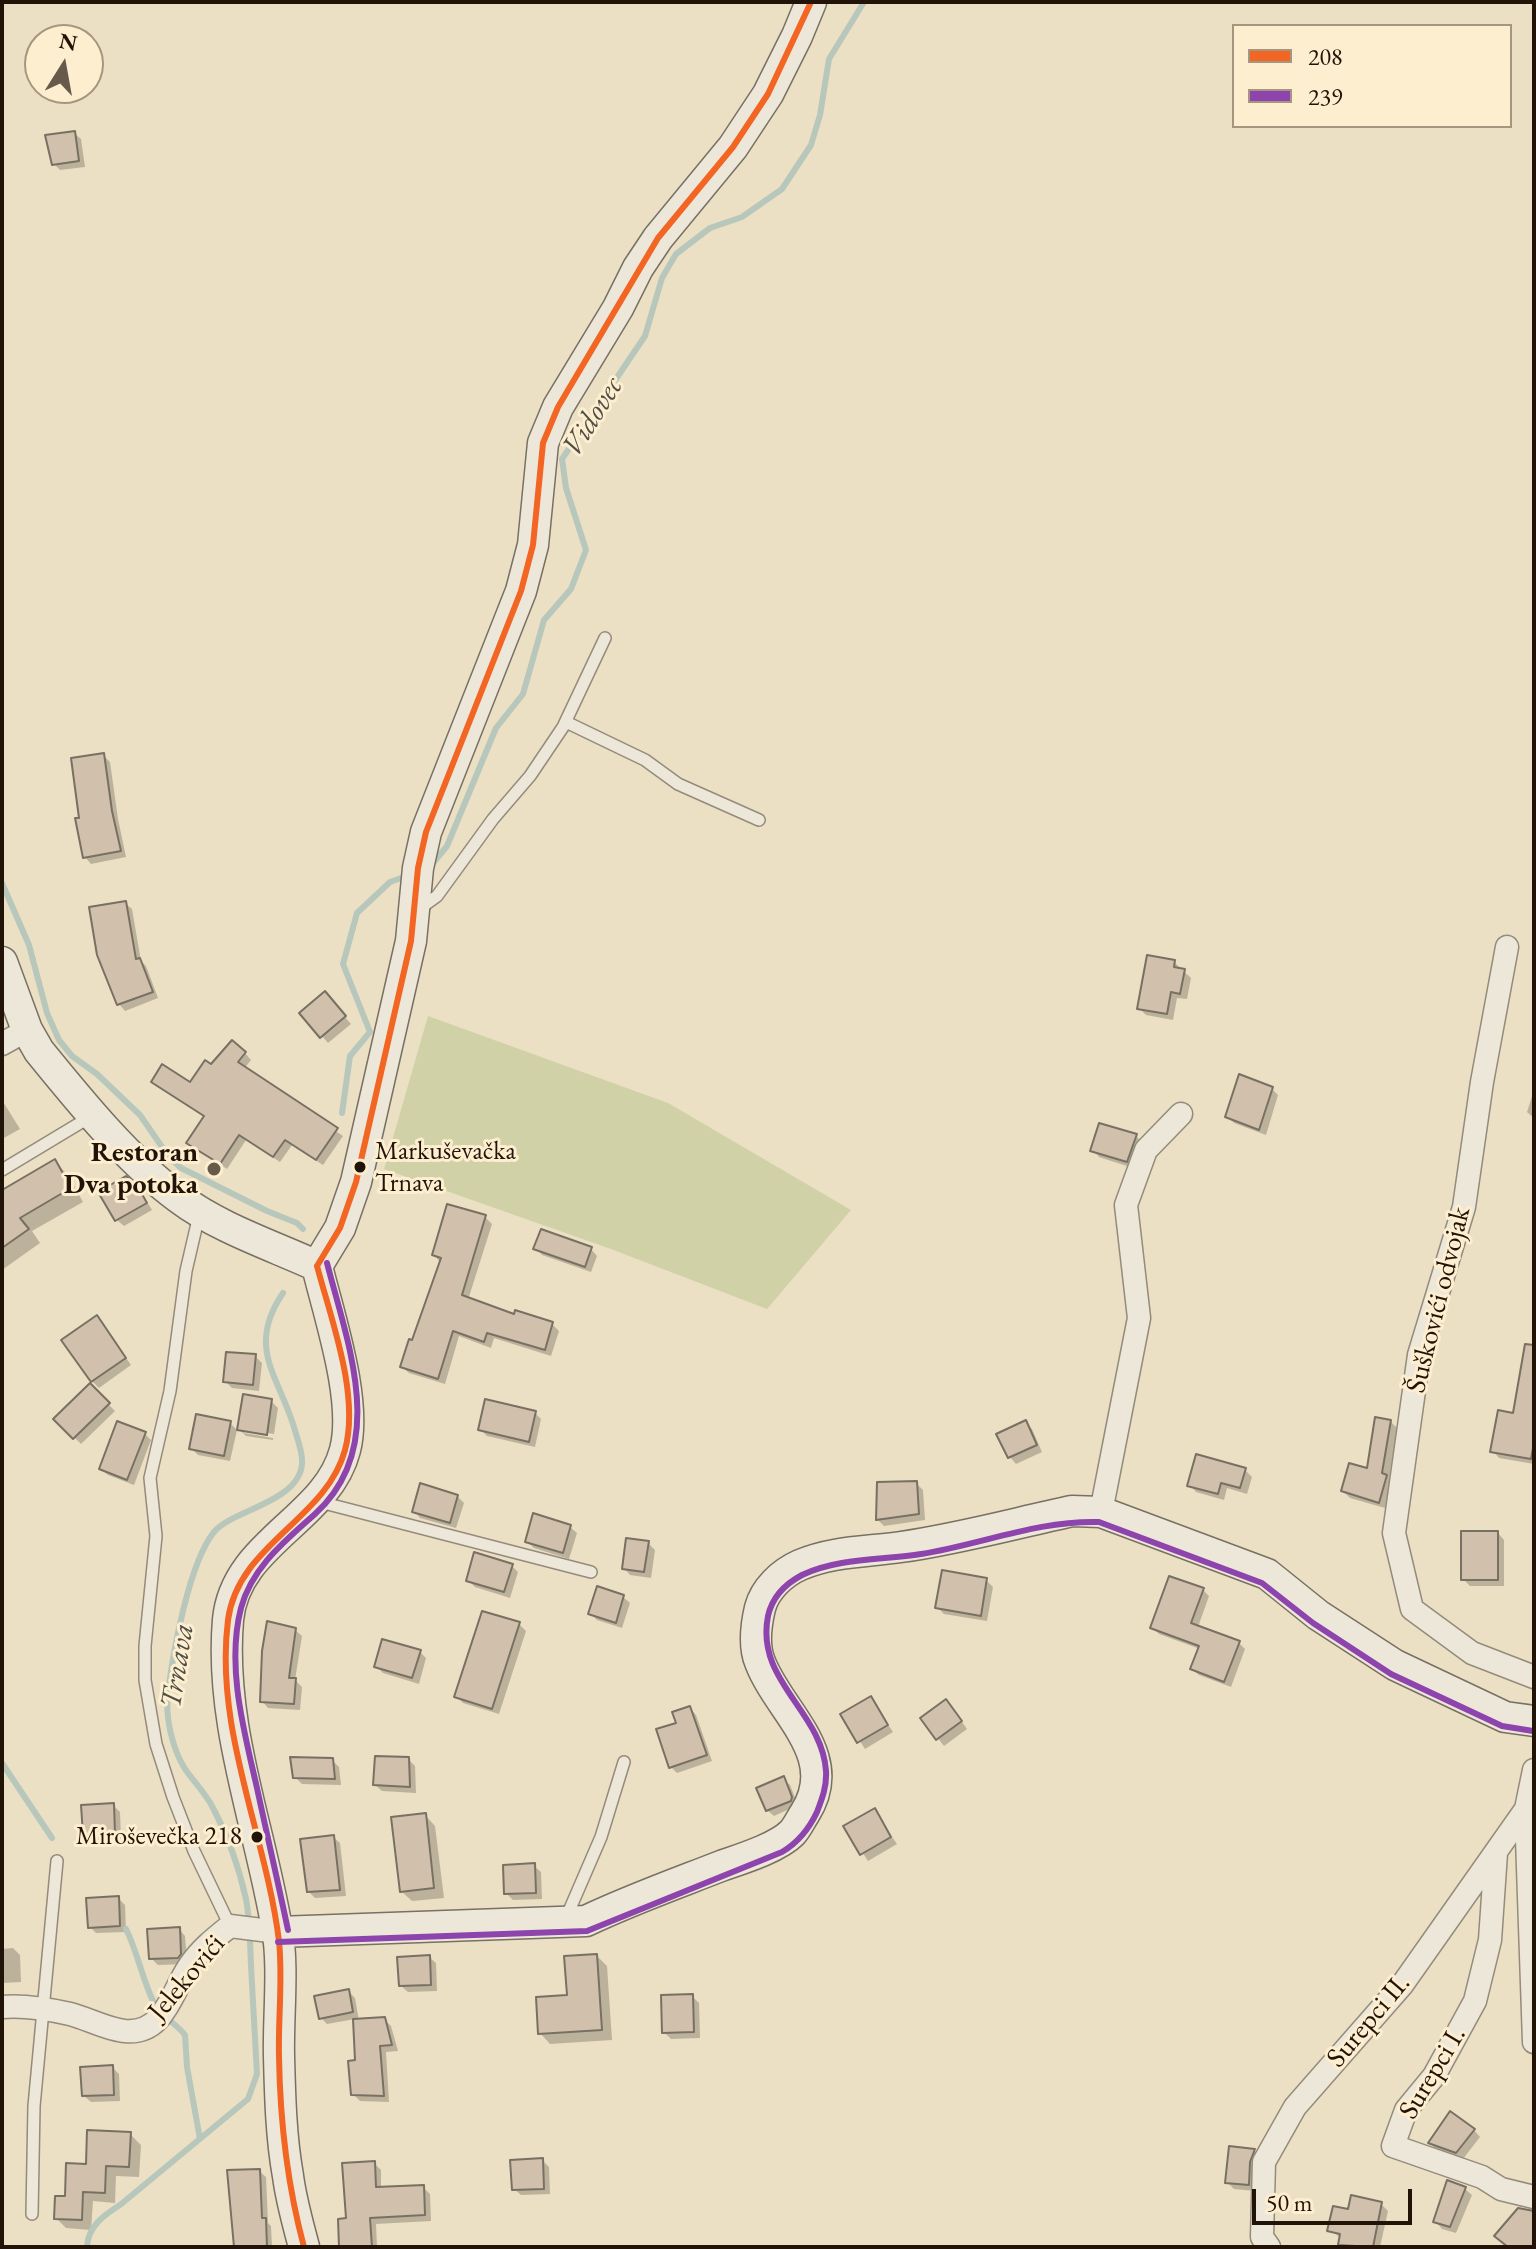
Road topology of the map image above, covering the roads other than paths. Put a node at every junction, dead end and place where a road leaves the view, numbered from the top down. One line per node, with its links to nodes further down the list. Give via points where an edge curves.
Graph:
1 (811, 2): 5 (street, via 768,94 733,147 658,238 558,407 543,443 533,545 521,591 426,832)
2 (605, 638): 3 (lane)
3 (566, 722): 4 (lane, via 645,760 678,784); 5 (lane, via 437,896)
4 (759, 820)
5 (416, 891): 13 (street, via 394,1019 356,1182 340,1228)
6 (1507, 947): 17 (street, Šuškovići odvojak, via 1464,1207 1419,1355 1394,1533 1412,1609 1472,1653)
7 (2, 962): 8 (street)
8 (14, 1037): 9 (street, via 39,1051)
9 (94, 1114): 11 (lane); 12 (street, via 141,1167)
10 (1181, 1114): 15 (street, via 1146,1150 1126,1205 1139,1318)
11 (2, 1170)
12 (200, 1210): 13 (street); 26 (lane, via 150,1478 156,1536 145,1680 156,1744 194,1851)
13 (317, 1266): 14 (street, via 349,1418 339,1470)
14 (316, 1501): 16 (lane); 26 (street, via 261,1551 244,1574 228,1618 231,1718)
15 (1101, 1512): 18 (street, via 1267,1574 1395,1665 1505,1717); 25 (street, via 1072,1511 899,1547 850,1550 800,1565 775,1581 761,1604 756,1631 759,1660 812,1752 818,1777 812,1802 792,1834 757,1853 586,1921)
16 (591, 1572)
17 (1534, 1677)
18 (1534, 1721)
19 (624, 1762): 25 (lane, via 601,1837)
20 (1534, 1770): 21 (street)
21 (1526, 1809): 22 (street, Surepci II.); 24 (street)
22 (1496, 1852): 30 (street, Surepci I., via 1490,1940 1475,2001 1434,2076 1406,2110 1393,2146); 33 (street, Surepci II., via 1402,1985 1295,2107 1264,2162 1262,2237)
23 (57, 1861): 28 (lane)
24 (1531, 1896): 29 (street)
25 (565, 1923): 26 (street)
26 (251, 1928): 28 (street, Jelekovići, via 211,1941 190,1964 161,2015 141,2029 120,2031); 32 (street, via 288,2177)
27 (2, 2007): 28 (street, Jelekovići)
28 (44, 2009): 31 (lane, via 34,2106)
29 (1534, 2042)
30 (1534, 2197)
31 (32, 2214)
32 (304, 2247)
33 (1269, 2247)

